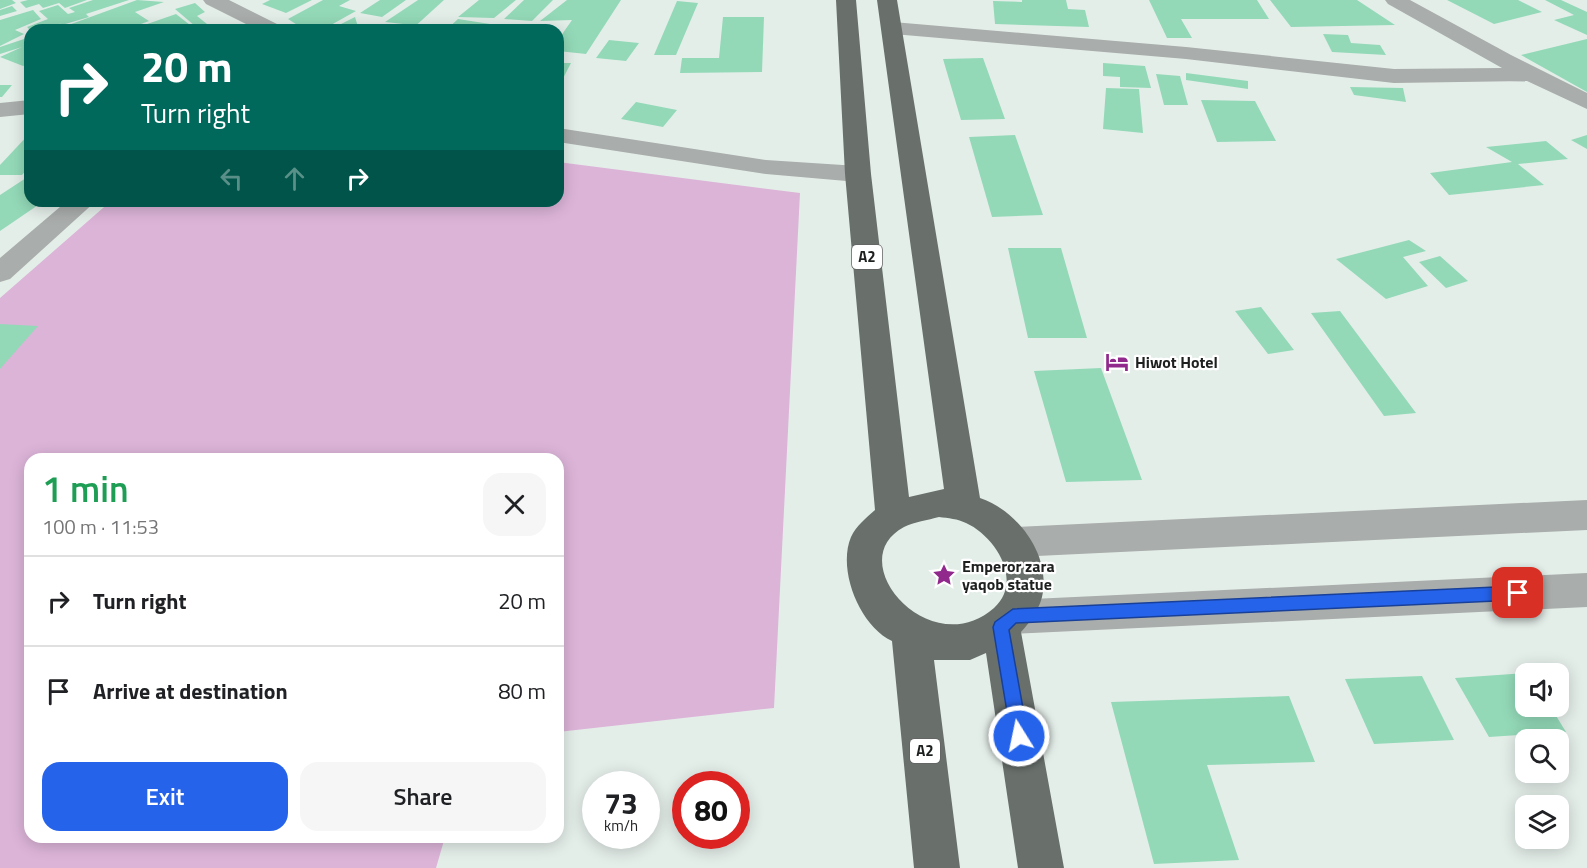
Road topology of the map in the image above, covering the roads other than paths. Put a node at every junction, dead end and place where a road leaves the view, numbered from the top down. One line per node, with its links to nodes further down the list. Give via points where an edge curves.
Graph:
1 (213, 0): 5 (street)
2 (846, 0): 12 (highway, A2)
3 (887, 0): 6 (highway)
4 (1395, 0): 7 (street)
5 (262, 24)
6 (893, 28): 7 (street, via 1186,53 1394,76); 15 (highway)
7 (1532, 74): 8 (street)
8 (1587, 102)
9 (24, 108): 10 (street)
10 (0, 110)
11 (564, 136): 12 (street, via 766,167)
12 (858, 174): 16 (highway, A2)
13 (76, 207): 14 (street)
14 (0, 273)
15 (964, 506): 16 (highway, via 915,505); 18 (highway, via 1000,527)
16 (893, 514): 21 (highway, via 875,529 865,549 863,573 871,596 887,618)
17 (1587, 514): 18 (street)
18 (1014, 542): 20 (highway, via 1026,580 1022,599)
19 (1587, 590): 20 (street)
20 (1007, 622): 21 (highway, via 981,638 959,643); 23 (highway)
21 (911, 634): 22 (highway, A2)
22 (938, 868)
23 (1041, 868)

